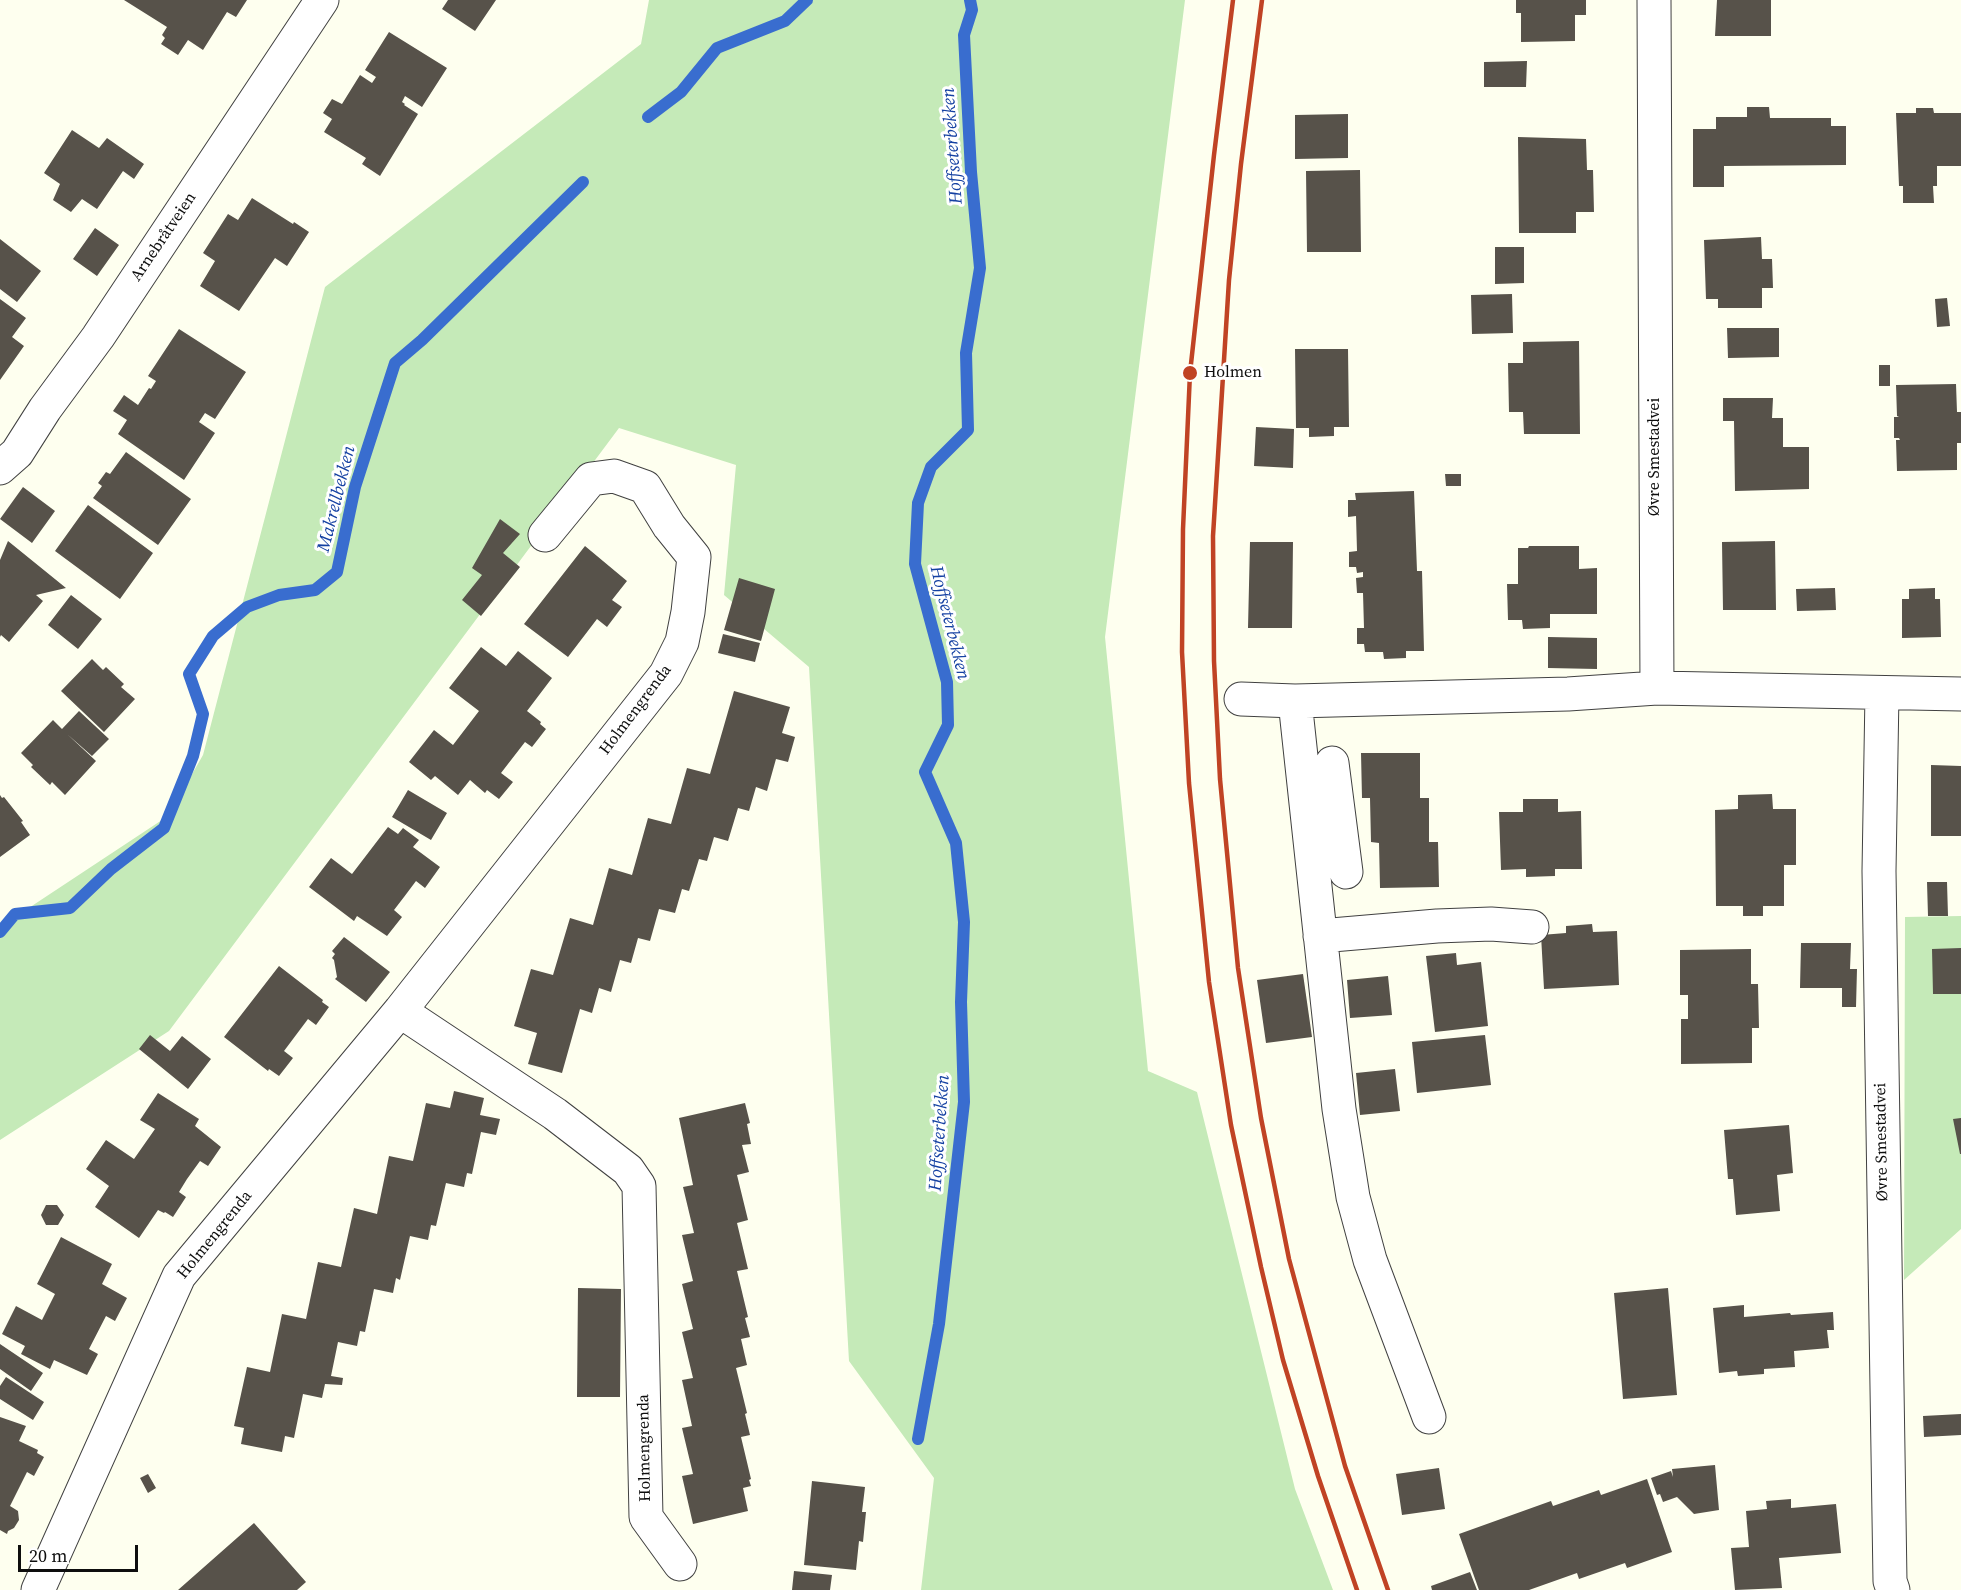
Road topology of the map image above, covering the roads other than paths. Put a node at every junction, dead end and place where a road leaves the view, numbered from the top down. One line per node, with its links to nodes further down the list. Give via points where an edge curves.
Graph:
1 (322, 0): 3 (street, Arnebråtveien, via 98,337 17,453)
2 (1654, 0): 5 (street, Øvre Smestadvei)
3 (0, 468)
4 (545, 535): 16 (street, Holmengrenda, via 591,479 614,476 645,487 694,557 682,642 666,674)
5 (1657, 688): 6 (street); 9 (street)
6 (1882, 693): 7 (street); 20 (street, Øvre Smestadvei, via 1879,871)
7 (1961, 694)
8 (1241, 699): 9 (street)
9 (1295, 701): 12 (street)
10 (1332, 763): 11 (street)
11 (1339, 813): 12 (street); 13 (street)
12 (1307, 816): 15 (street)
13 (1346, 872)
14 (1532, 927): 15 (street, via 1437,926)
15 (1320, 936): 17 (street, via 1353,1197 1370,1260)
16 (400, 1011): 18 (street, Holmengrenda, via 555,1114 628,1170 639,1186 646,1517); 19 (street, Holmengrenda, via 179,1276)
17 (1429, 1417)
18 (680, 1564)
19 (38, 1590)
20 (1893, 1590)

